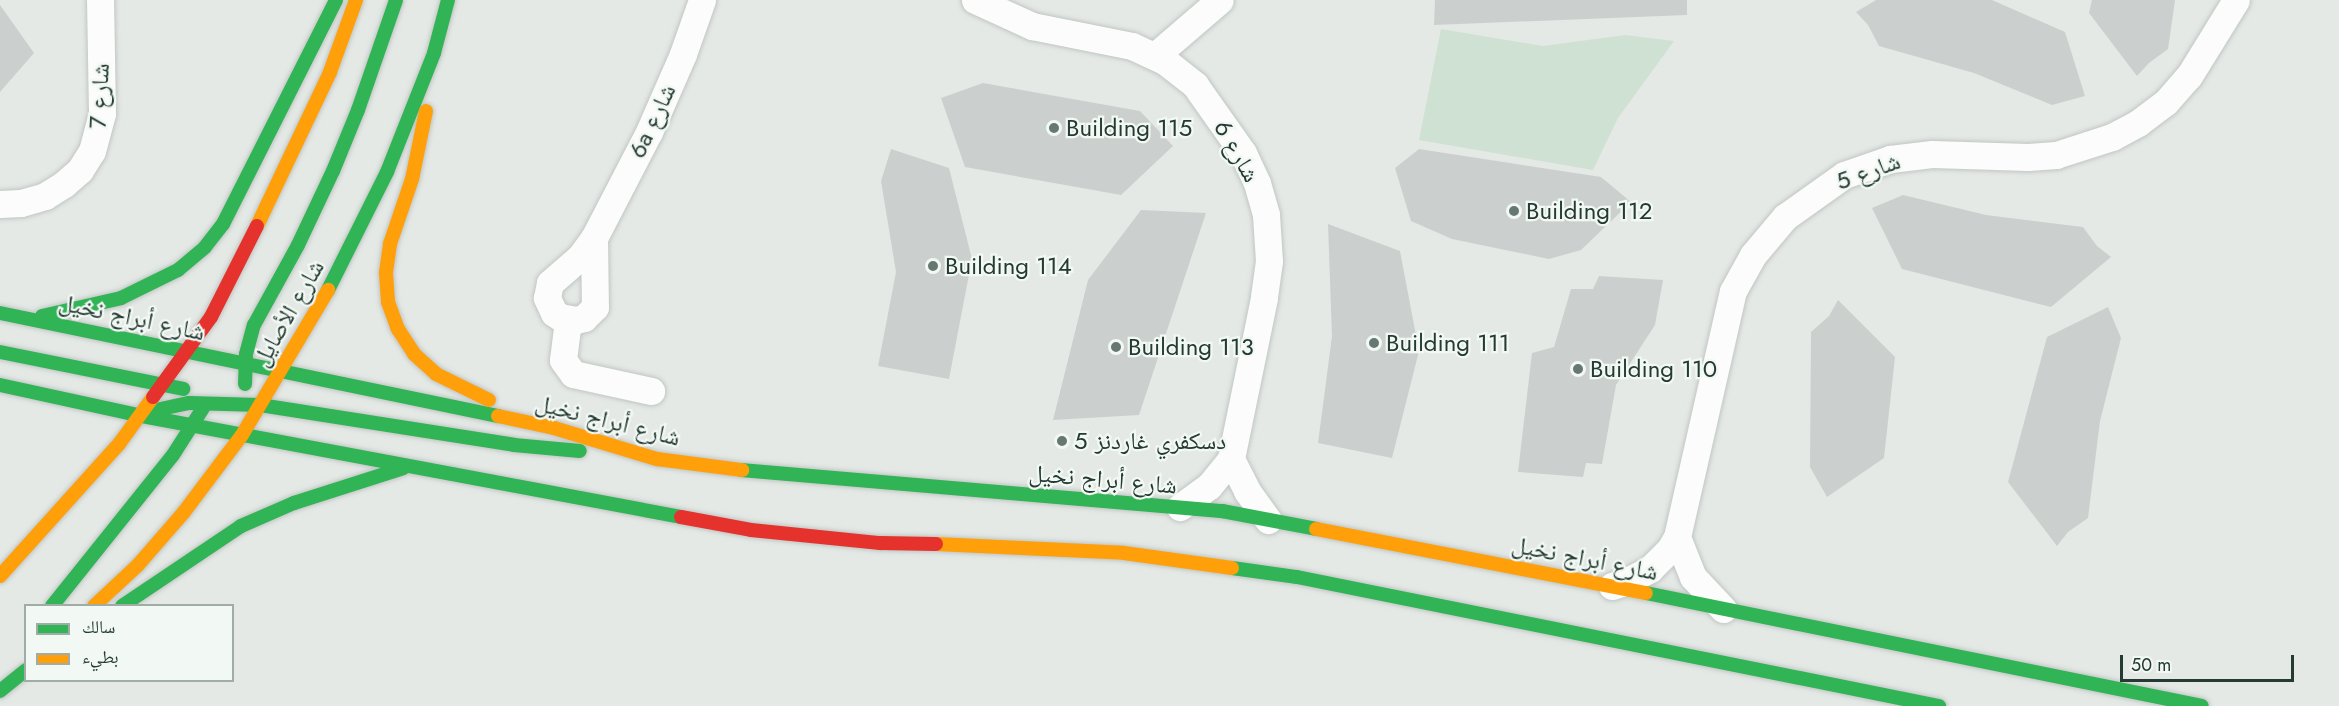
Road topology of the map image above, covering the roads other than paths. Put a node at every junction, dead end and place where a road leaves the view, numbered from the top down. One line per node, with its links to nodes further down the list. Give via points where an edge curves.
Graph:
1 (100, 0): 12 (street, شارع 7, via 102,113 92,151 80,170 45,196)
2 (336, 0): 15 (street, via 223,224 205,247 178,270 121,298)
3 (356, 0): 18 (street, via 330,72 291,158 211,317)
4 (396, 0): 19 (street, via 345,140 298,245 254,325)
5 (448, 0): 10 (street, شارع الأصايل)
6 (702, 0): 13 (street, 6a شارع, via 649,132)
7 (975, 0): 11 (street, شارع 6, via 1032,26 1132,46)
8 (1220, 0): 11 (street)
9 (2236, 0): 37 (street, شارع 5, via 2189,76 2166,102 2112,137 2056,155 1932,154 1890,159 1845,175 1785,217 1753,255 1733,291)
10 (434, 53): 21 (street, شارع الأصايل, via 387,172 341,268); 29 (street, via 420,147 390,244 388,302 398,329 414,354 436,374 463,390)
11 (1156, 55): 33 (street, شارع 6, via 1195,85 1233,138 1250,167 1266,215 1268,279)
12 (0, 204)
13 (594, 238): 16 (street, via 595,307 584,318); 16 (street, 6a شارع, via 580,257 554,276 547,290 554,312)
14 (0, 313): 15 (street, شارع أبراج نخيل)
15 (29, 318): 18 (street, شارع أبراج نخيل)
16 (568, 320): 24 (street, via 563,360 573,374)
17 (0, 352): 23 (street)
18 (188, 352): 19 (street, شارع أبراج نخيل); 20 (street); 23 (street)
19 (245, 363): 21 (street, شارع أبراج نخيل); 26 (street)
20 (200, 371)
21 (280, 371): 26 (street); 29 (street, شارع أبراج نخيل)
22 (0, 385): 27 (street)
23 (164, 386): 25 (street); 27 (street)
24 (651, 391)
25 (206, 398): 26 (street); 27 (street); 28 (street)
26 (253, 404): 30 (street); 31 (street, via 274,432); 32 (street, via 514,445)
27 (142, 416): 28 (street); 38 (street, via 60,513)
28 (194, 426): 30 (street); 40 (street)
29 (555, 428): 32 (street, شارع أبراج نخيل)
30 (242, 435): 31 (street); 41 (street, via 184,512 138,565)
31 (289, 443): 34 (street)
32 (657, 459): 35 (street, شارع أبراج نخيل, via 786,475)
33 (1231, 459): 35 (street, شارع 6, via 1209,486); 36 (street)
34 (415, 466): 42 (street, via 294,503 241,526); 46 (street, via 751,530 880,543 1081,550 1237,567)
35 (1180, 507): 36 (street, شارع أبراج نخيل)
36 (1268, 520): 39 (street, شارع أبراج نخيل)
37 (1677, 537): 39 (street, شارع 5, via 1650,570); 43 (street, via 1693,577)
38 (0, 576)
39 (1612, 586): 43 (street, شارع أبراج نخيل)
40 (54, 604)
41 (96, 604)
42 (125, 604)
43 (1723, 609): 47 (street, شارع أبراج نخيل)
44 (22, 675): 45 (street)
45 (0, 691)
46 (1939, 706)
47 (2202, 706)

